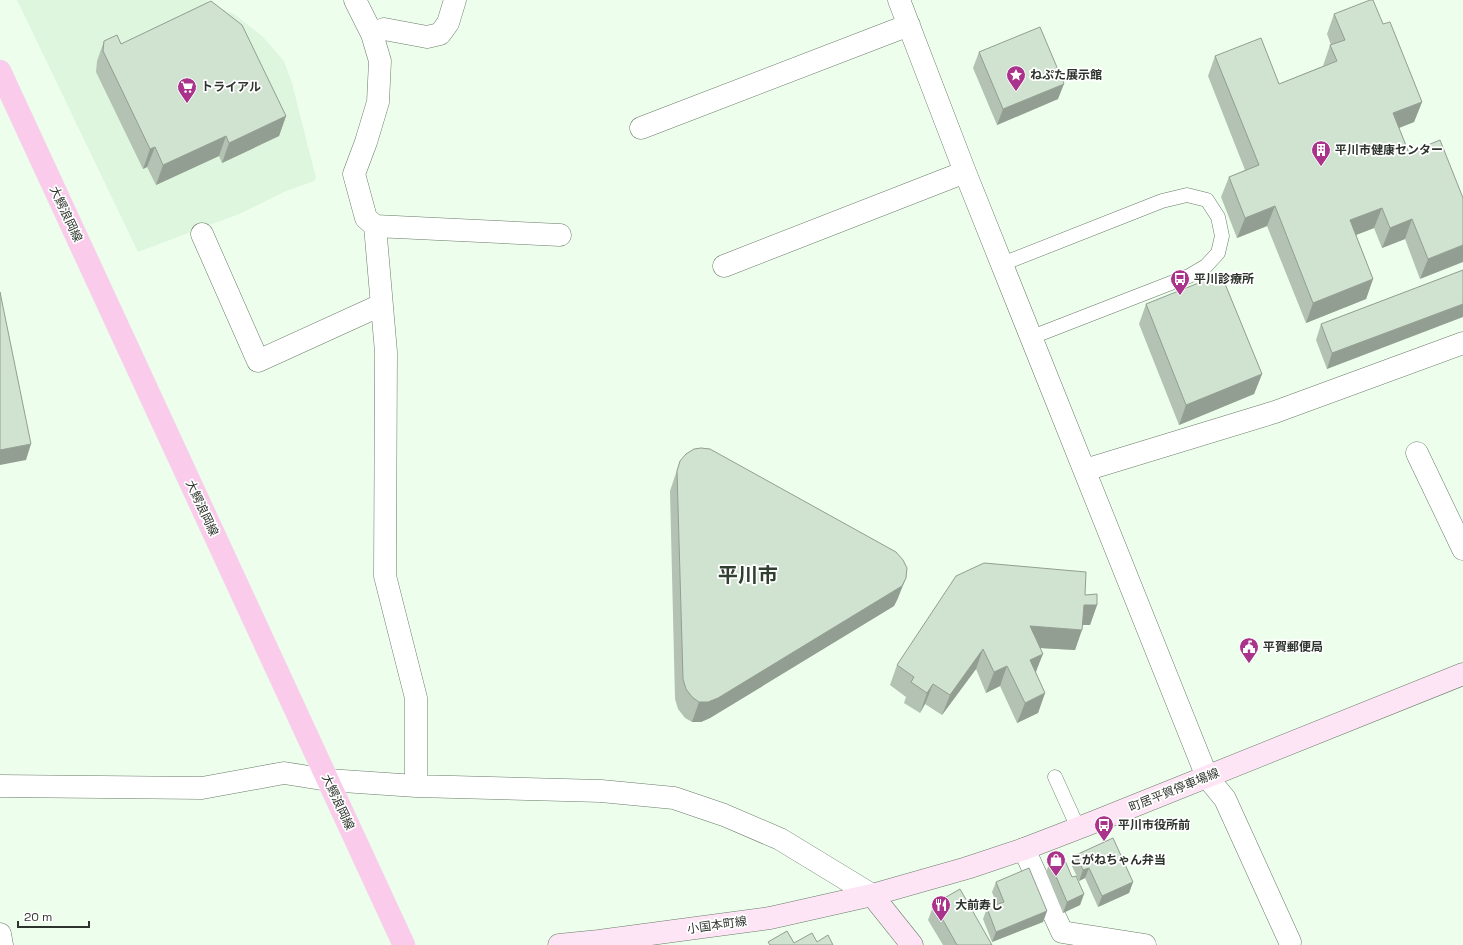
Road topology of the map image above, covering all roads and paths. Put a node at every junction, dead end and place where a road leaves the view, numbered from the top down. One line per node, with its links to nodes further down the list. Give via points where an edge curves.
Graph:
1 (355, 0): 5 (street)
2 (455, 0): 5 (street, via 448,23 440,34 426,37 384,28)
3 (899, 0): 4 (street)
4 (909, 25): 7 (street); 8 (street)
5 (372, 34): 9 (street, via 380,61 378,102 354,174 366,218)
6 (0, 71): 23 (main road, 大鰐浪岡線)
7 (641, 128)
8 (965, 172): 12 (street); 13 (street)
9 (375, 226): 11 (street); 14 (street)
10 (202, 234): 14 (street, via 258,361)
11 (560, 235)
12 (1002, 264): 15 (street); 15 (lane, via 1162,201 1187,195 1207,200 1218,217 1222,236 1218,253 1206,266 1189,276)
13 (724, 266)
14 (381, 305): 25 (street, via 386,352 385,576 416,698)
15 (1032, 337): 18 (street)
16 (1463, 343): 18 (street, via 1275,412)
17 (1417, 453): 19 (street)
18 (1084, 470): 22 (street)
19 (1463, 548)
20 (1463, 674): 22 (main road, 町居平賀停車場線)
21 (1055, 777): 26 (lane)
22 (1207, 777): 26 (main road, 町居平賀停車場線); 30 (street, via 1225,799)
23 (328, 780): 24 (street, via 284,773 202,788); 25 (street); 32 (main road, 大鰐浪岡線)
24 (0, 786)
25 (416, 786): 28 (street, via 601,791 674,798 724,815 780,839)
26 (1078, 828): 27 (main road, 町居平賀停車場線)
27 (1024, 849): 28 (main road, 町居平賀停車場線); 35 (street, via 1062,932)
28 (872, 895): 33 (main road, 小国本町線, via 770,918); 34 (main road)
29 (0, 934): 31 (street)
30 (1290, 942)
31 (2, 945)
32 (404, 945)
33 (559, 945)
34 (912, 945)
35 (1145, 945)

